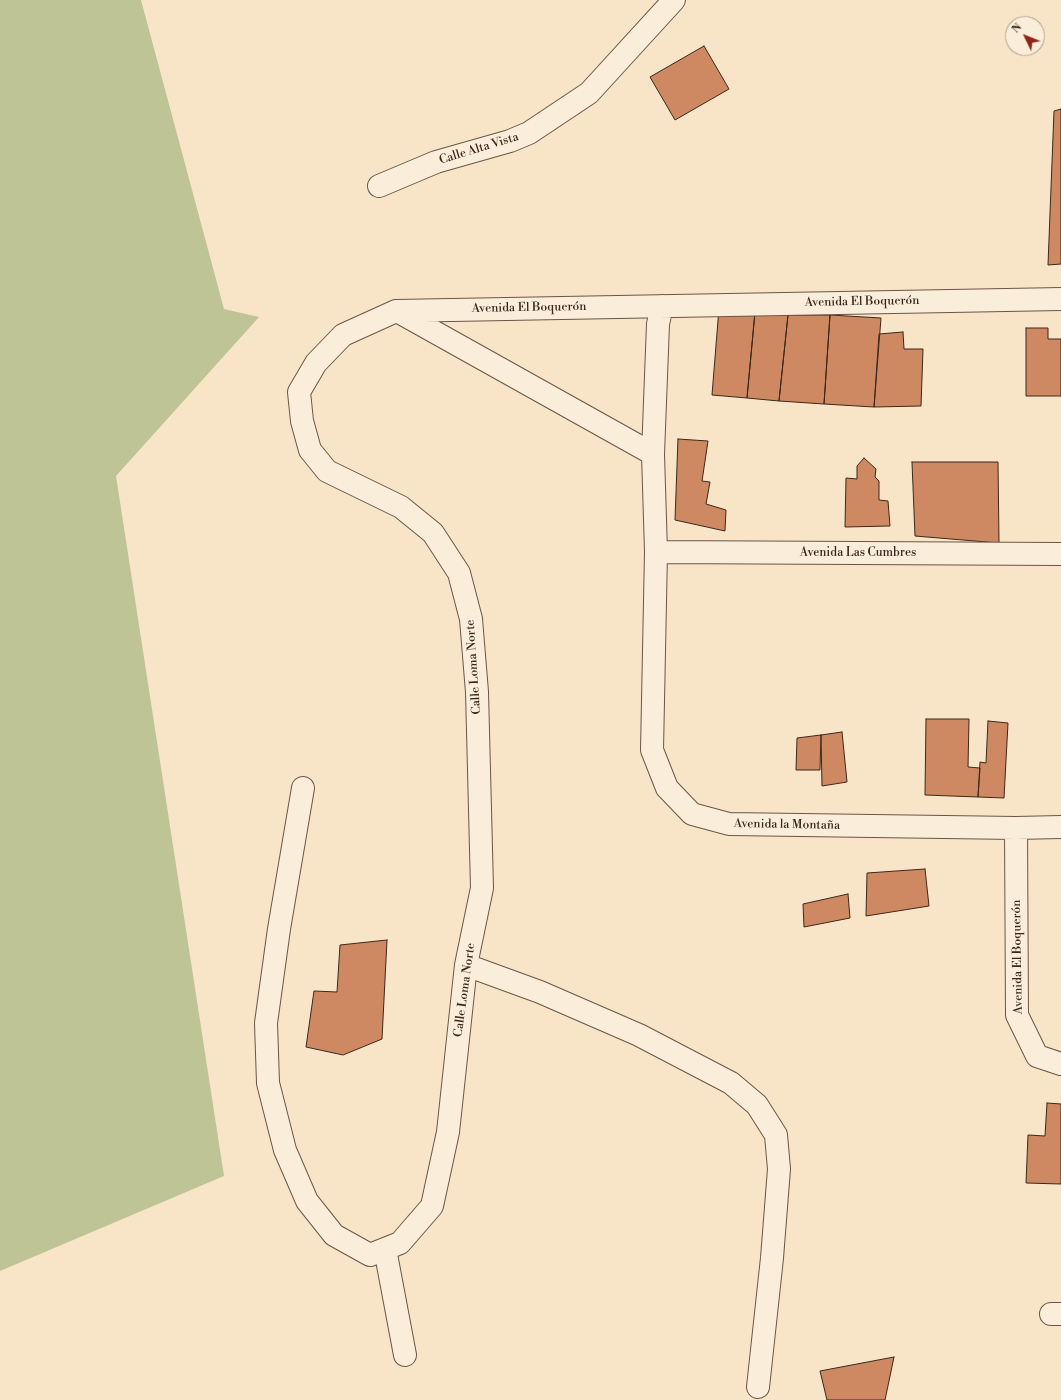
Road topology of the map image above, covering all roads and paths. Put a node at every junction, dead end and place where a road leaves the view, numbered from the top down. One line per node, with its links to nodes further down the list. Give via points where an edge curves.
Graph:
1 (674, 0): 2 (street, Calle Alta Vista, via 589,93 529,134 503,144 436,162)
2 (379, 186)
3 (1061, 299): 4 (street, Avenida El Boquerón)
4 (662, 306): 5 (street, Avenida El Boquerón); 6 (street, via 658,324)
5 (396, 310): 6 (street); 12 (street, Calle Loma Norte, via 343,334 316,363 298,392 310,450 327,471 401,507 433,534 459,573 471,619 477,700 482,888)
6 (653, 454): 7 (street)
7 (656, 552): 8 (street, Avenida Las Cumbres); 11 (street, Avenida la Montaña, via 652,750 667,788 692,814 729,824)
8 (1061, 554)
9 (303, 788): 14 (street, Calle Loma Norte, via 266,1023 268,1083 285,1150 307,1201 334,1235 370,1256)
10 (1061, 827): 11 (street, Avenida la Montaña)
11 (1016, 828): 13 (street, Avenida El Boquerón, via 1017,1015 1037,1056)
12 (466, 965): 14 (street, Calle Loma Norte, via 448,1132 432,1206 400,1243); 16 (street, via 540,992 639,1035 731,1082 757,1105 776,1135 779,1169)
13 (1061, 1064)
14 (384, 1249): 15 (street)
15 (405, 1354)
16 (758, 1387)

